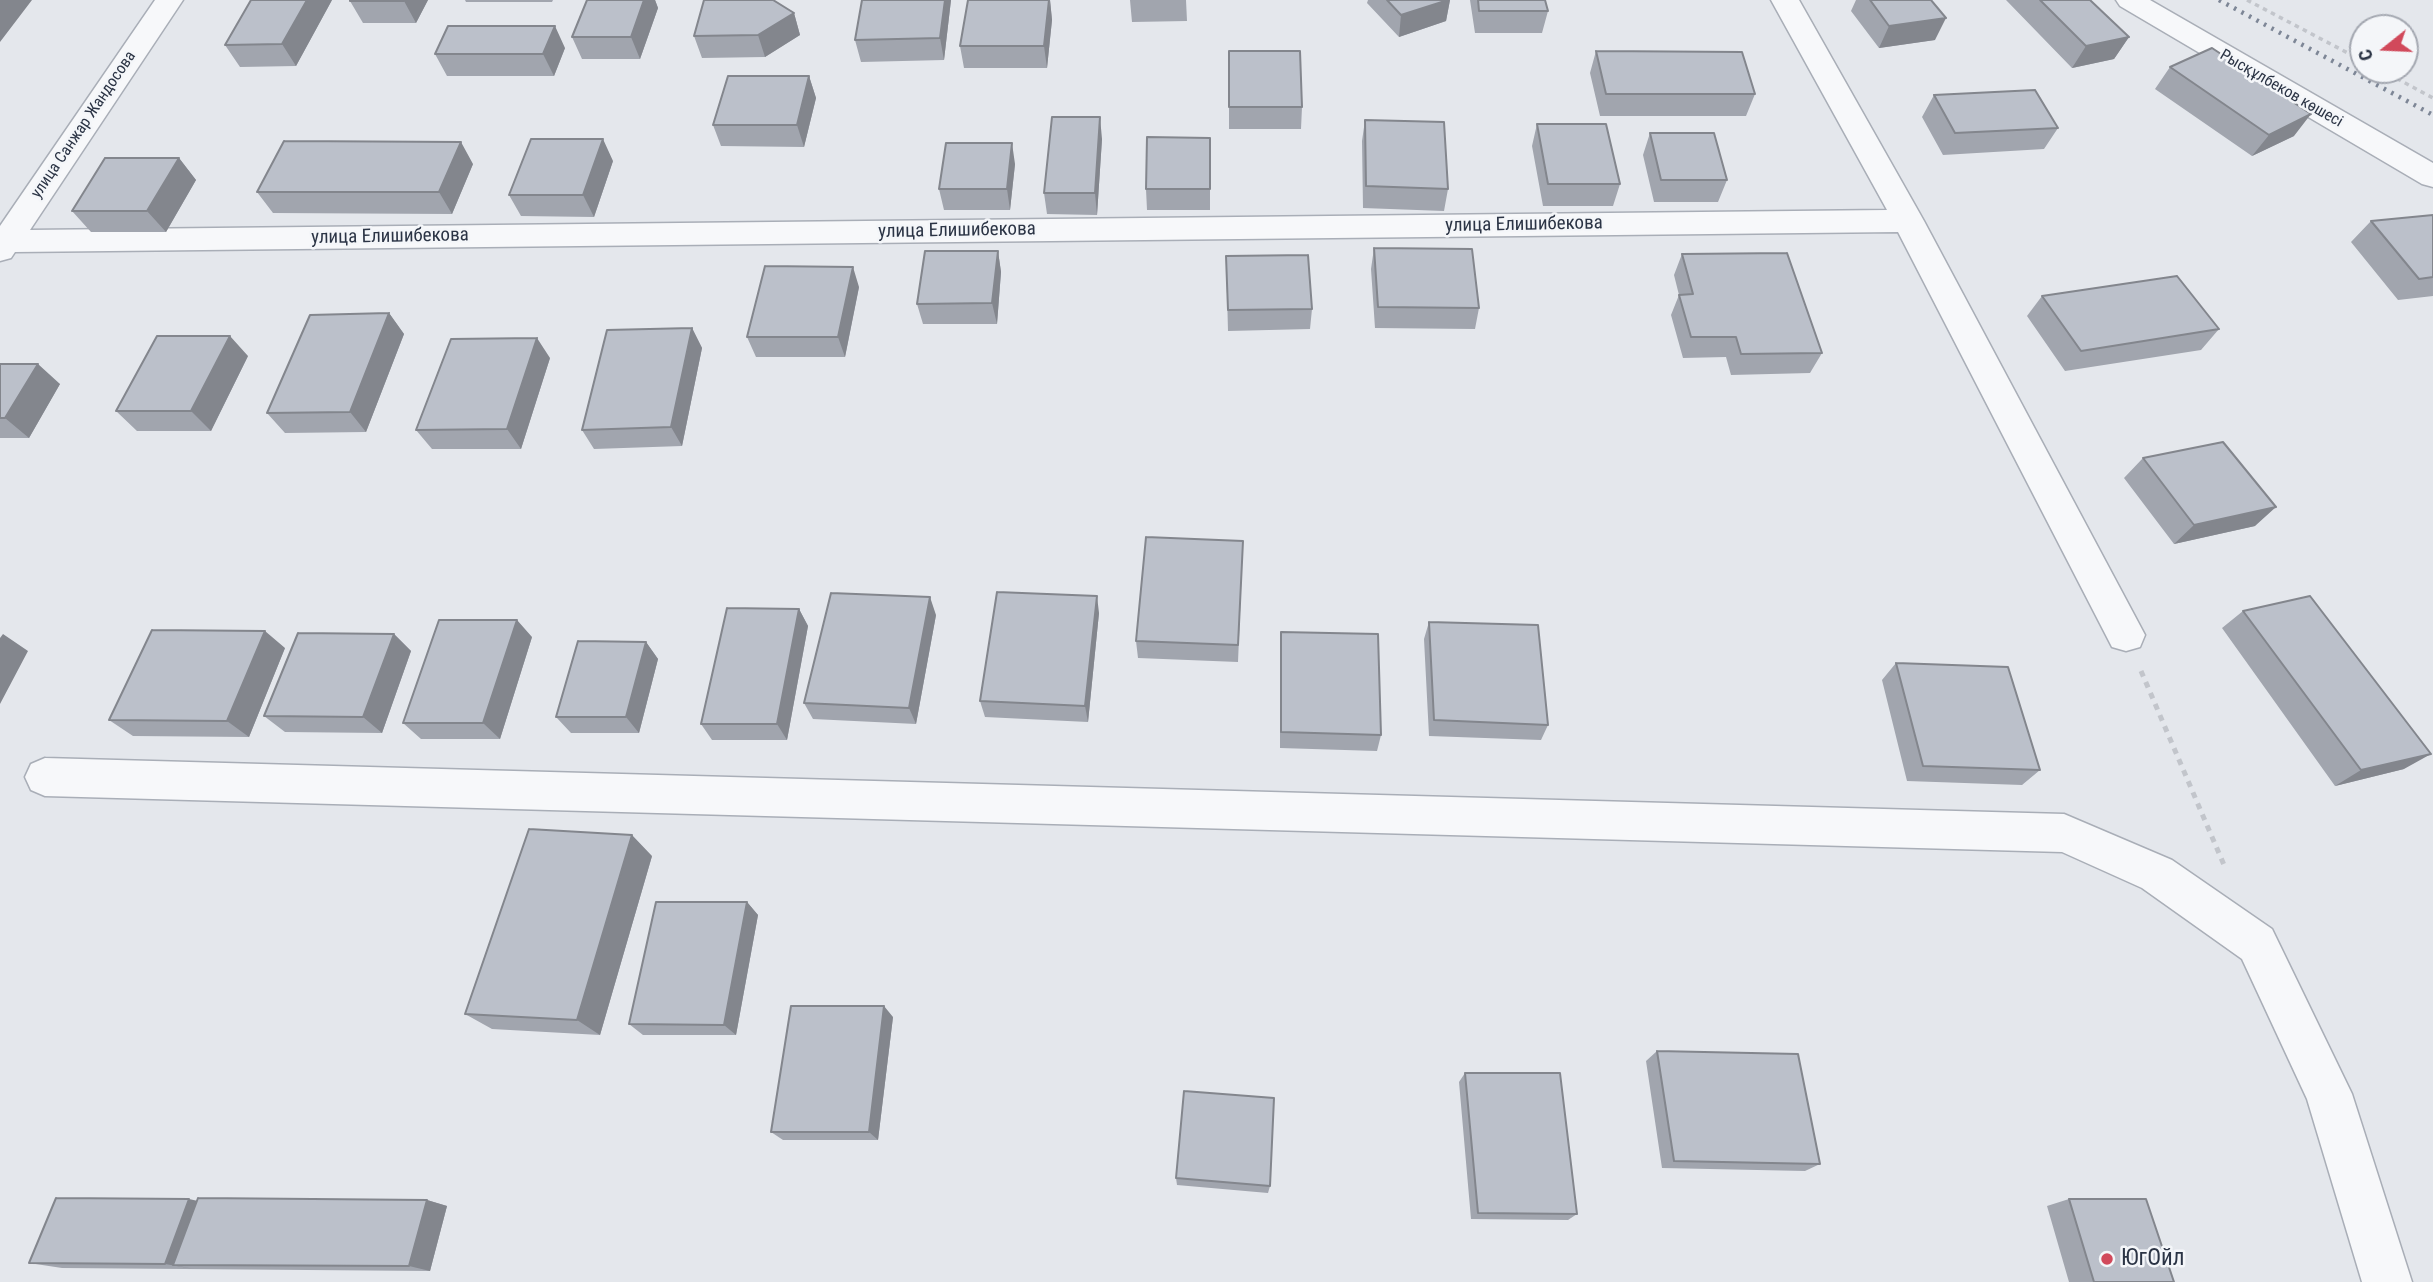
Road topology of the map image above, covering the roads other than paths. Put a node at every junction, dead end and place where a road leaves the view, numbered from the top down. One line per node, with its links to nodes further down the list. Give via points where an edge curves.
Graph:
1 (169, 0): 6 (street, улица Санжар Жандосова)
2 (1785, 0): 5 (street)
3 (2130, 0): 4 (street, Рысқұлбеков көшесі)
4 (2433, 177)
5 (1909, 220): 6 (street, улица Елишибекова); 7 (street)
6 (3, 245)
7 (2126, 635)
8 (45, 777): 9 (street, via 2064,833 2157,874 2257,944 2329,1094)
9 (2387, 1282)

